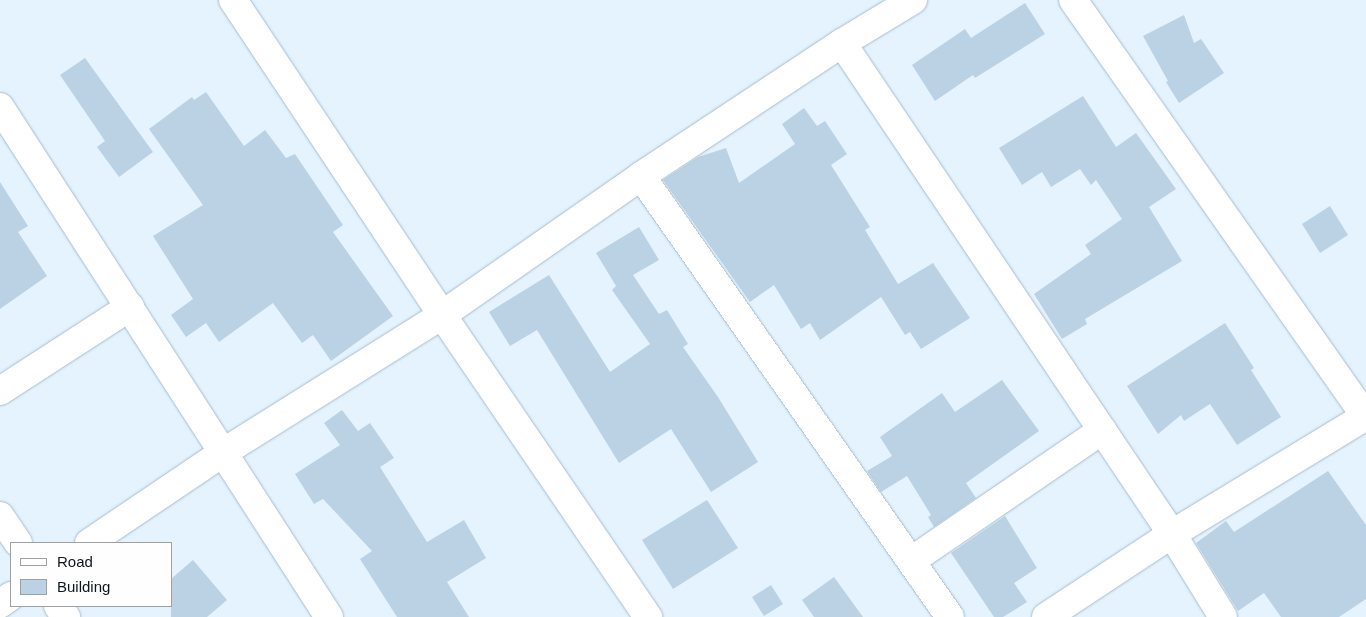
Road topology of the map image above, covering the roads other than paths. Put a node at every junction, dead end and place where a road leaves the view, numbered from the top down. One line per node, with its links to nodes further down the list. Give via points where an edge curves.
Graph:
1 (233, 0): 8 (street)
2 (913, 0): 4 (street)
3 (1073, 0): 10 (street)
4 (842, 43): 6 (street); 11 (street)
5 (0, 107): 7 (street)
6 (641, 176): 8 (street); 17 (street)
7 (130, 307): 9 (street); 12 (street)
8 (442, 316): 12 (street); 19 (street)
9 (0, 391)
10 (1366, 416): 14 (street)
11 (1102, 430): 14 (street); 17 (street)
12 (224, 452): 16 (street); 18 (street)
13 (0, 516): 15 (street)
14 (1172, 534): 21 (street); 22 (street)
15 (17, 542)
16 (89, 542)
17 (911, 561): 20 (street)
18 (330, 617)
19 (648, 617)
20 (950, 617)
21 (1046, 617)
22 (1223, 617)

